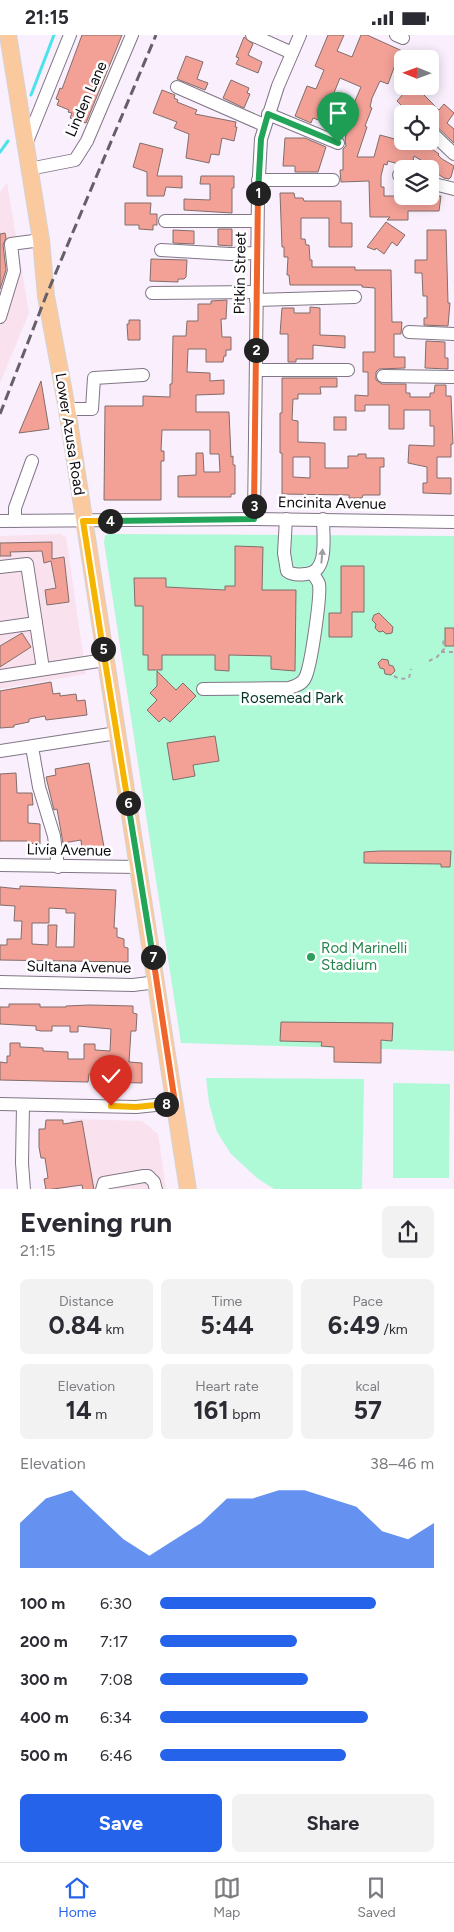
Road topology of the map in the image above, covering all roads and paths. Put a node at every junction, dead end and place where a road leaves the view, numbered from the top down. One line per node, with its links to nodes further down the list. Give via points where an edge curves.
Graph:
1 (8, 35): 10 (main road, Lower Azusa Road)
2 (70, 35): 10 (street)
3 (132, 35): 13 (street, Linden Lane, via 87,141 75,160)
4 (252, 35): 6 (street)
5 (300, 35): 6 (street, Pitkin Street)
6 (292, 53): 8 (street, Pitkin Street)
7 (177, 87): 8 (street)
8 (266, 120): 11 (street); 14 (street, Pitkin Street)
9 (439, 140): 12 (street)
10 (24, 141): 13 (main road, Lower Azusa Road)
11 (338, 143)
12 (454, 154)
13 (29, 169): 20 (main road, Lower Azusa Road)
14 (258, 180): 15 (street); 19 (street, Pitkin Street)
15 (333, 180)
16 (439, 185): 17 (street)
17 (454, 189)
18 (165, 221): 19 (street)
19 (257, 221): 22 (street, Pitkin Street)
20 (40, 239): 26 (street, via 11,244 14,271); 34 (main road, Lower Azusa Road, via 46,296)
21 (161, 250): 22 (street)
22 (257, 253): 24 (street, Pitkin Street)
23 (152, 293): 24 (street)
24 (256, 296): 25 (street); 30 (street, Pitkin Street)
25 (354, 297)
26 (0, 317)
27 (409, 332): 28 (street)
28 (454, 334)
29 (348, 370): 30 (street)
30 (256, 371): 36 (street, Pitkin Street)
31 (143, 375): 34 (street, via 94,378 92,409)
32 (384, 376): 33 (street)
33 (454, 377)
34 (67, 409): 41 (main road, Lower Azusa Road)
35 (32, 461): 40 (street, via 15,508)
36 (254, 519): 37 (street, Encinita Avenue); 41 (street, Encinita Avenue)
37 (286, 519): 38 (street, Encinita Avenue); 44 (street, via 286,571)
38 (323, 519): 42 (street, Encinita Avenue); 44 (street, one-way to 38, via 322,562)
39 (0, 521): 40 (street, Encinita Avenue)
40 (15, 521): 41 (street, Encinita Avenue)
41 (83, 521): 50 (main road, Lower Azusa Road)
42 (454, 522)
43 (0, 567): 45 (street, via 27,564)
44 (313, 574): 56 (street, via 319,583 313,646 305,680 289,688)
45 (36, 623): 46 (street); 52 (street)
46 (0, 628)
47 (443, 638): 48 (path, via 444,649)
48 (441, 652): 49 (path); 51 (path)
49 (454, 652)
50 (105, 660): 52 (street); 57 (main road, Lower Azusa Road)
51 (429, 661)
52 (43, 669): 54 (street)
53 (411, 669): 55 (path, via 410,678)
54 (0, 676)
55 (394, 676)
56 (204, 689)
57 (117, 733): 58 (street); 62 (main road, Lower Azusa Road)
58 (32, 747): 59 (street); 61 (street, via 39,787 54,836)
59 (0, 751)
60 (0, 865): 61 (street, Livia Avenue)
61 (58, 867): 62 (street, Livia Avenue)
62 (138, 867): 64 (main road, Lower Azusa Road)
63 (0, 982): 64 (street, Sultana Avenue, via 132,985)
64 (157, 982): 65 (main road, Lower Azusa Road)
65 (175, 1103): 67 (street, via 136,1107); 71 (main road, Lower Azusa Road)
66 (0, 1104): 67 (street)
67 (23, 1105): 68 (street)
68 (24, 1189)
69 (102, 1189): 70 (street, via 104,1183 144,1176 154,1181)
70 (156, 1189)
71 (188, 1189)

